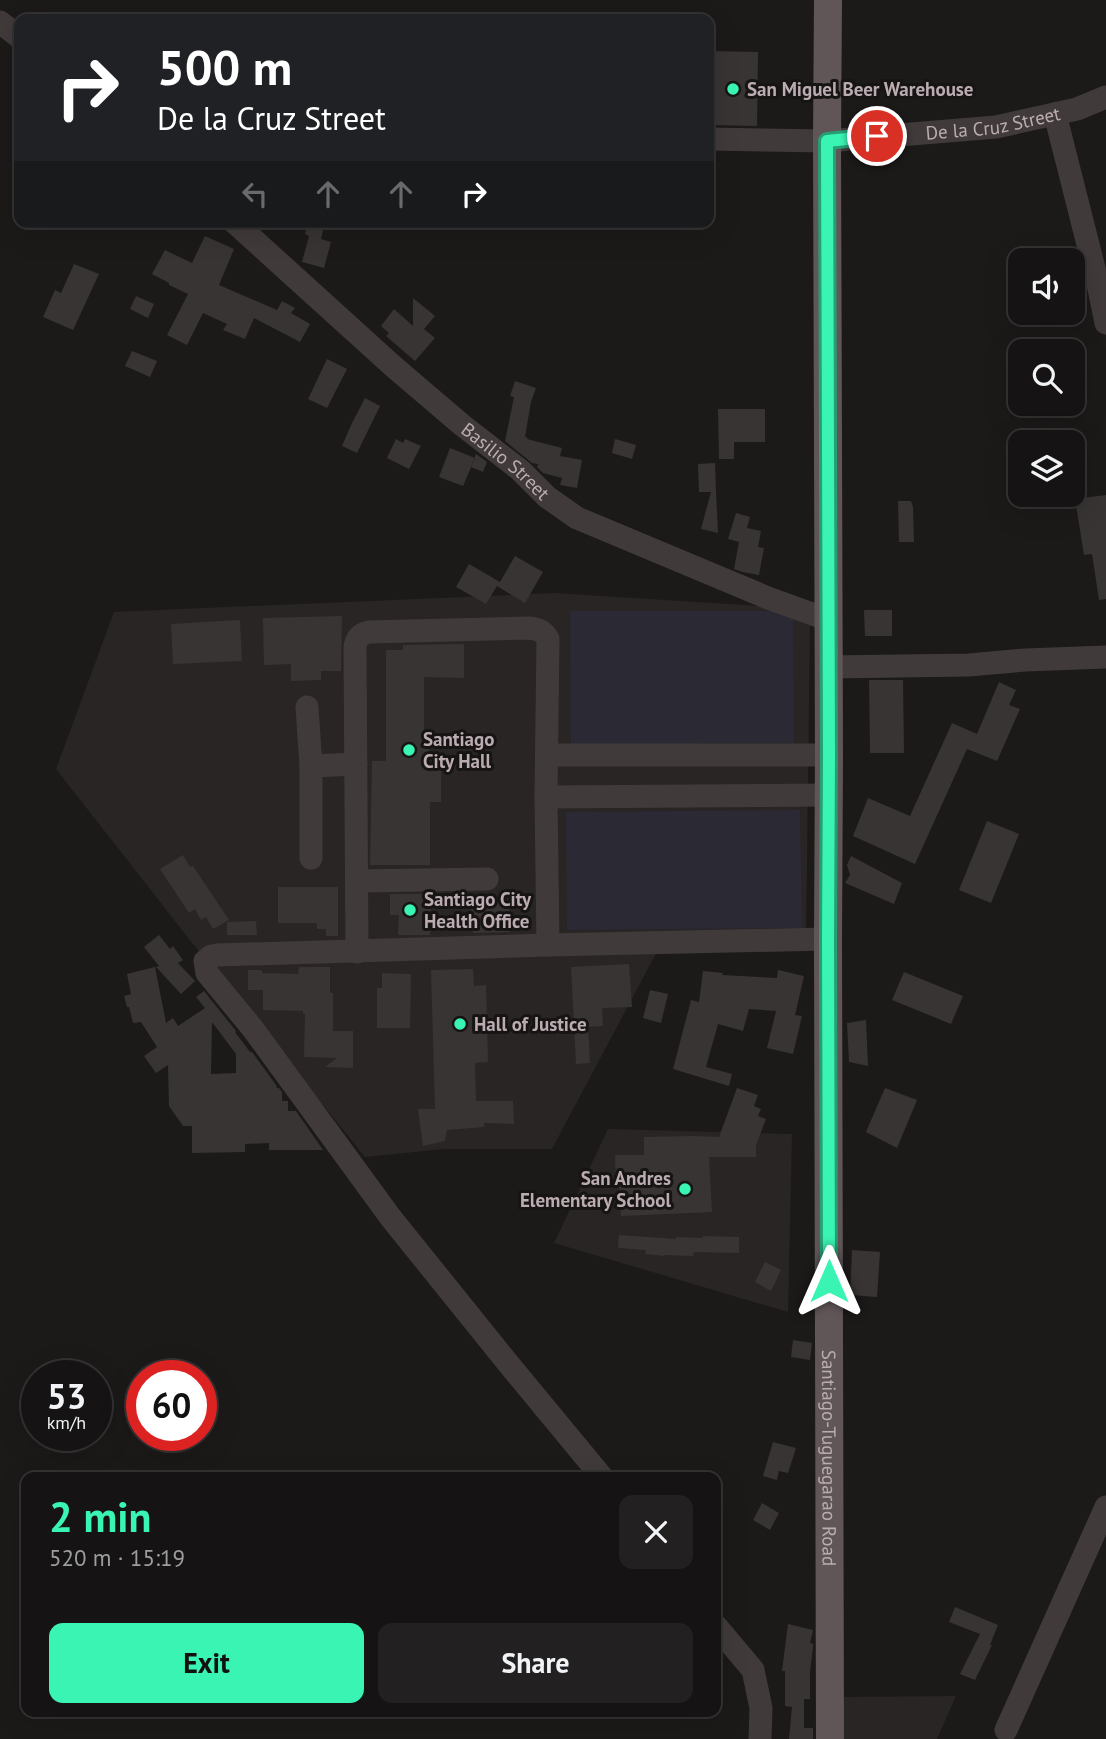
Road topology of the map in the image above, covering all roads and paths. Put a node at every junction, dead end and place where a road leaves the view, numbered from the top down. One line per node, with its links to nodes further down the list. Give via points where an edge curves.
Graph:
1 (828, 0): 7 (main road, Santiago-Tuguegarao Road)
2 (0, 22): 3 (street)
3 (14, 33)
4 (1106, 97): 5 (street, De la Cruz Street)
5 (1055, 114): 7 (street, De la Cruz Street, via 996,127); 9 (street)
6 (714, 139): 7 (street, De la Cruz Street)
7 (827, 141): 10 (main road, Santiago-Tuguegarao Road)
8 (241, 228): 10 (street, Basilio Street, via 394,367 577,518)
9 (1106, 323)
10 (829, 620): 12 (main road, Santiago-Tuguegarao Road)
11 (1106, 657): 12 (street)
12 (828, 667): 15 (main road, Santiago-Tuguegarao Road)
13 (307, 707): 17 (street)
14 (547, 755): 15 (street); 16 (street, via 545,632 529,628 369,632 358,637 355,649); 19 (street)
15 (829, 755): 18 (main road, Santiago-Tuguegarao Road)
16 (356, 764): 17 (street); 22 (street)
17 (311, 766): 20 (street)
18 (829, 794): 19 (street); 23 (main road, Santiago-Tuguegarao Road)
19 (546, 797): 24 (street)
20 (311, 858)
21 (487, 879): 22 (street)
22 (357, 881): 25 (street)
23 (828, 939): 24 (street); 31 (main road, Santiago-Tuguegarao Road)
24 (548, 945): 25 (street)
25 (357, 951): 26 (street, via 217,954 205,961 205,969 391,1218)
26 (598, 1472)
27 (1106, 1507): 29 (street)
28 (721, 1632): 30 (street, via 753,1670 761,1708)
29 (1006, 1730)
30 (760, 1739)
31 (830, 1739)

